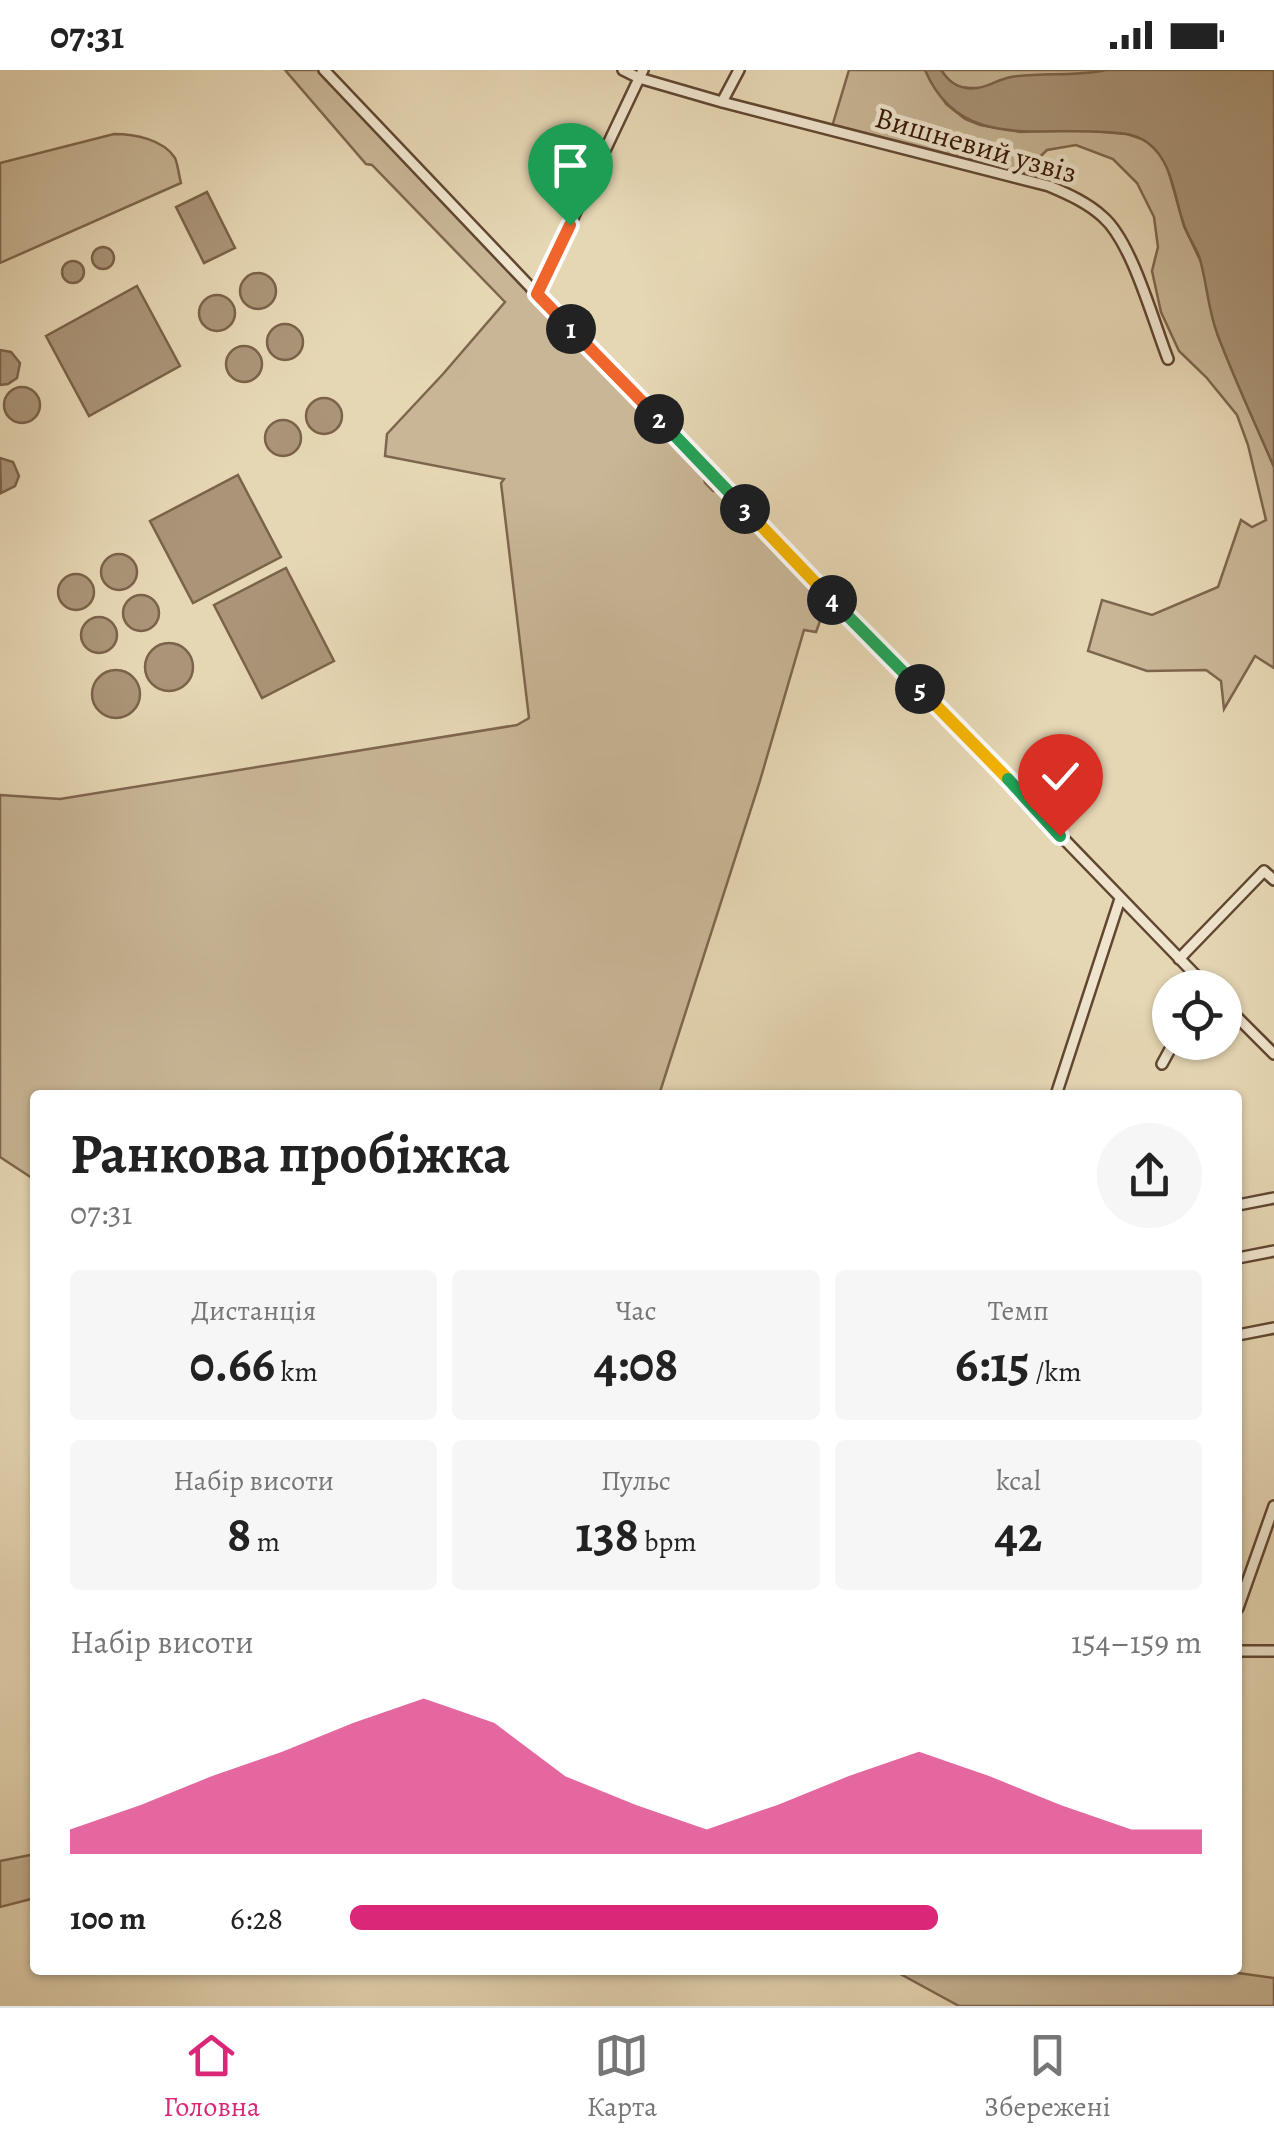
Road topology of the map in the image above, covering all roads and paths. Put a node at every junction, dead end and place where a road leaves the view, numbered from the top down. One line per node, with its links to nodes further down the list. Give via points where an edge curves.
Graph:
1 (324, 70): 6 (street)
2 (623, 70): 4 (street, Вишневий узвіз)
3 (738, 70): 5 (street)
4 (641, 74): 5 (street, Вишневий узвіз); 6 (street)
5 (722, 102): 7 (street, Вишневий узвіз, via 1078,199 1123,243)
6 (537, 294): 9 (street)
7 (1168, 359)
8 (1274, 880): 10 (street, via 1264,872)
9 (1120, 899): 10 (street); 16 (street)
10 (1179, 958): 11 (street)
11 (1191, 970)
12 (1242, 1022): 13 (street)
13 (1274, 1054)
14 (1164, 1060): 15 (street)
15 (1162, 1064)
16 (1058, 1090)
17 (1274, 1198): 18 (street)
18 (1242, 1205)
19 (1274, 1250): 20 (street)
20 (1242, 1257)
21 (1274, 1328): 22 (street)
22 (1242, 1334)
23 (1274, 1506): 24 (street)
24 (1242, 1597)
25 (1242, 1651): 26 (street)
26 (1274, 1651)

